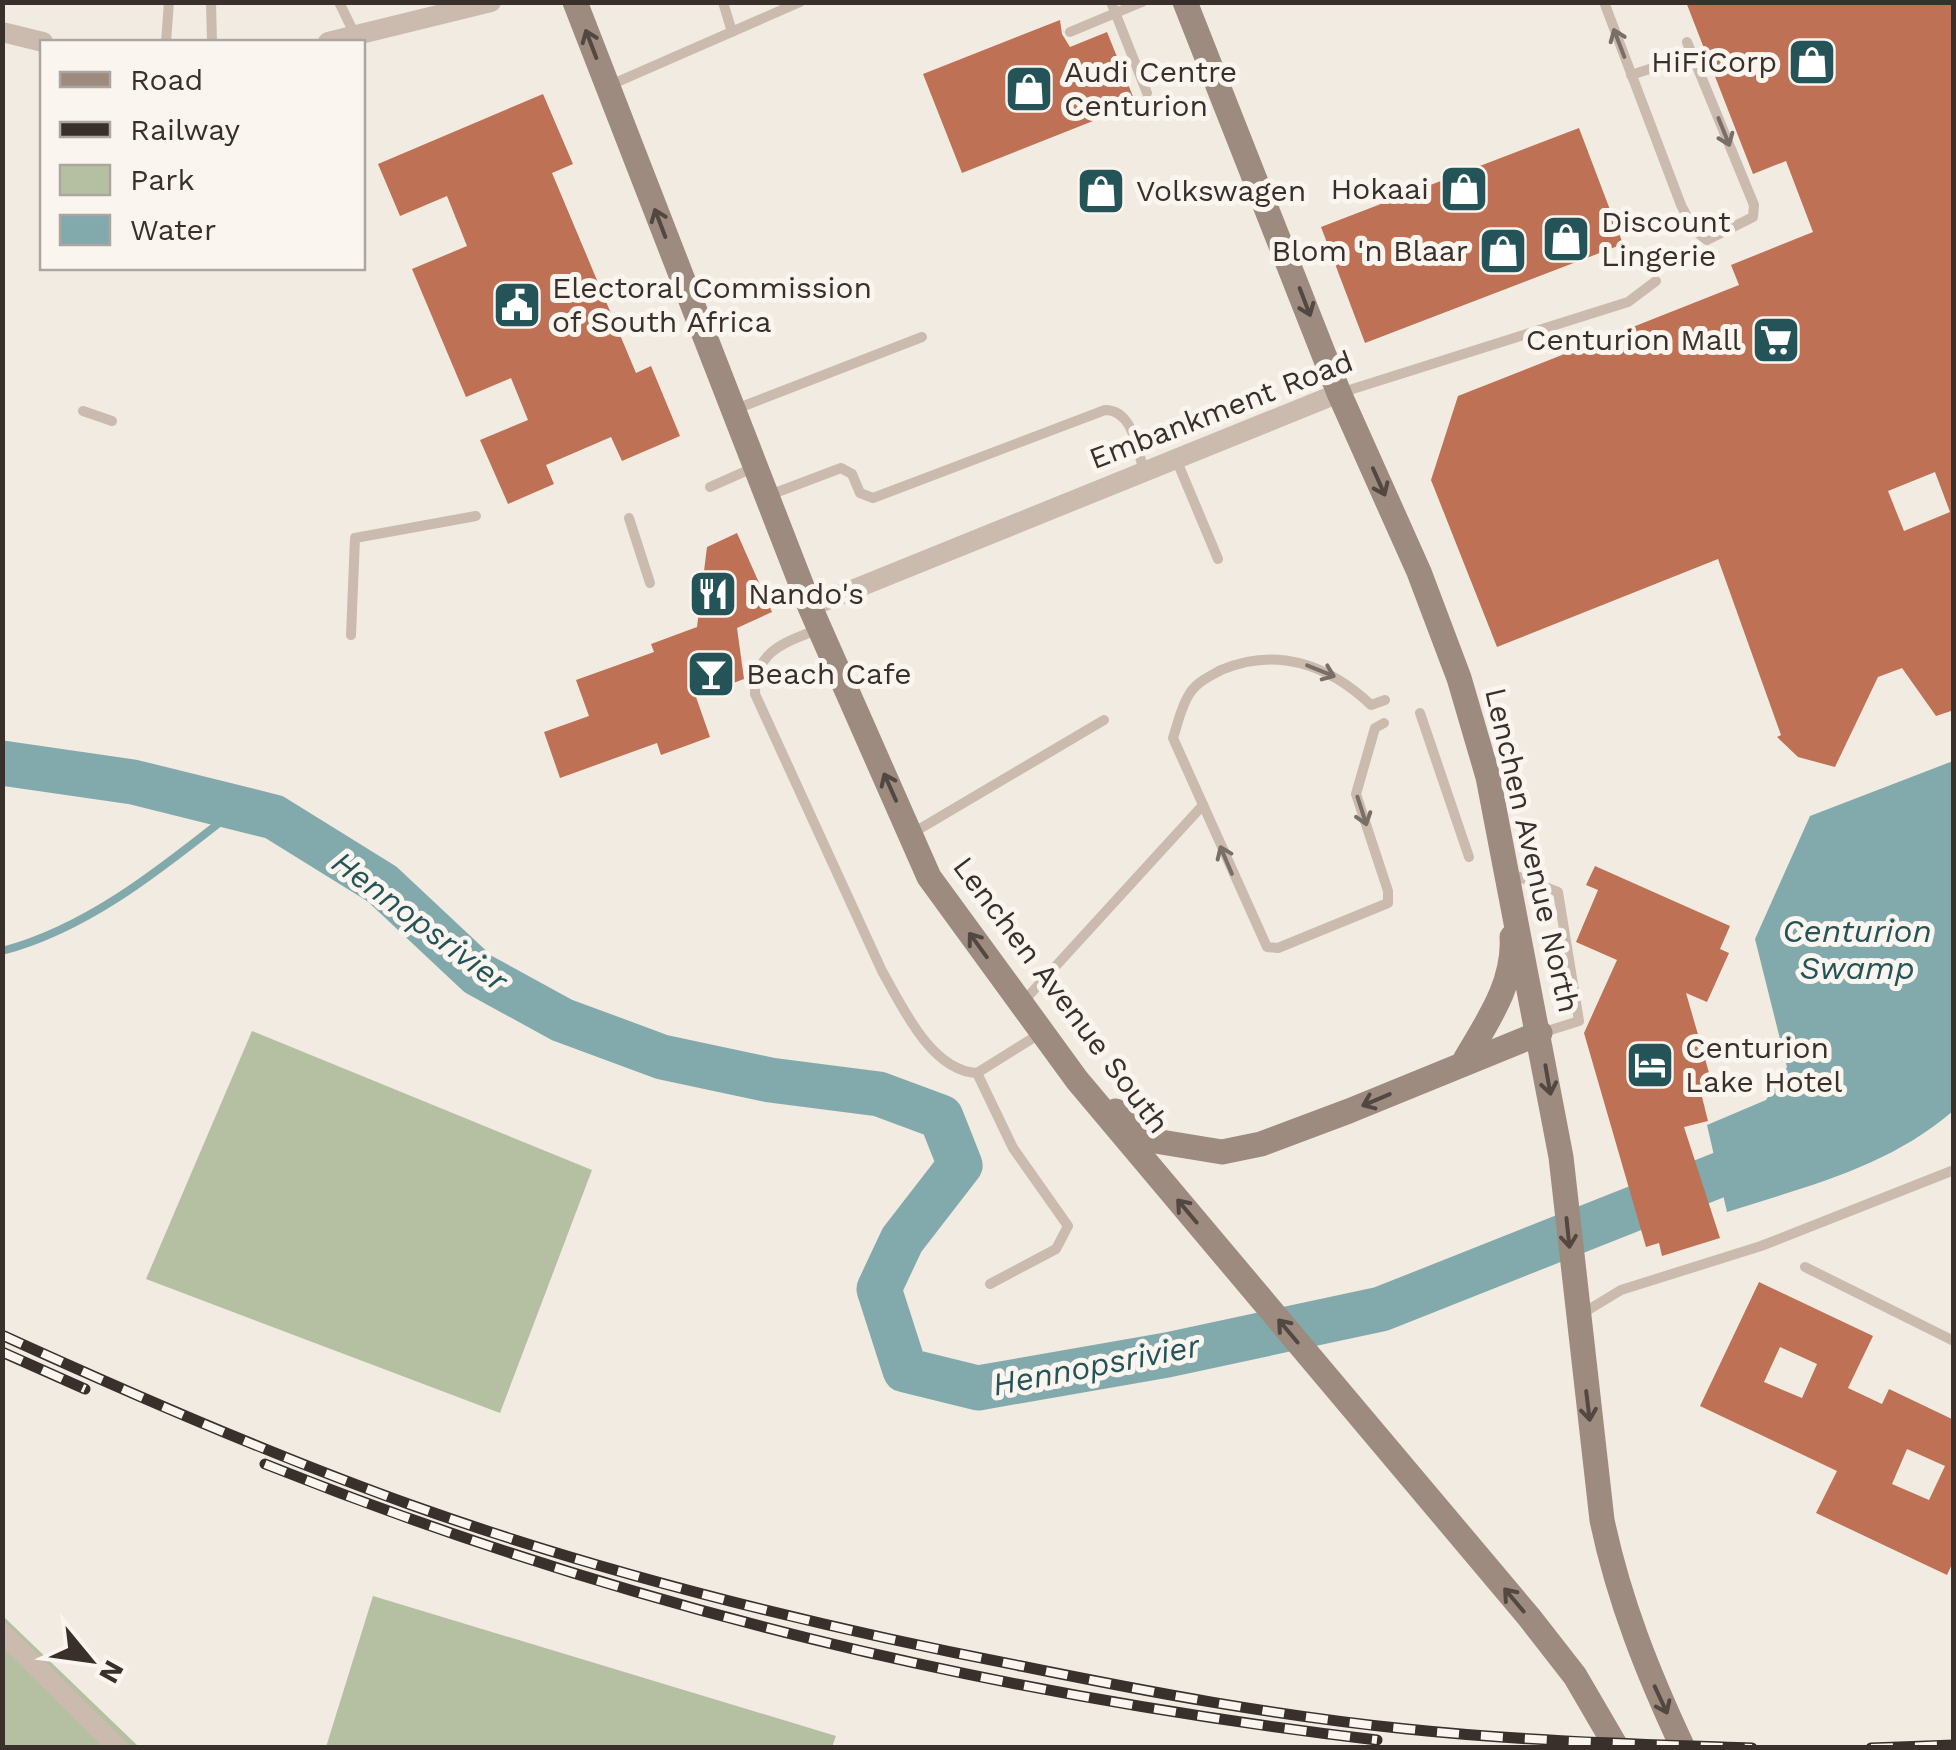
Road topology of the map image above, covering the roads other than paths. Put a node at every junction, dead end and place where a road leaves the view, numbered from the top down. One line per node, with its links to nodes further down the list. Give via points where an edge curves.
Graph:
1 (169, 2): 16 (lane)
2 (211, 2): 17 (lane)
3 (339, 2): 15 (lane)
4 (491, 2): 15 (street)
5 (575, 2): 23 (main road, Lenchen Avenue South, one-way to 5)
6 (724, 2): 13 (lane)
7 (800, 2): 13 (lane)
8 (1142, 2): 11 (lane)
9 (1185, 2): 27 (main road, Lenchen Avenue North, one-way to 27)
10 (1604, 2): 22 (lane, one-way to 10)
11 (1114, 8): 14 (lane); 24 (lane)
12 (2, 32): 19 (street)
13 (732, 32): 23 (lane)
14 (1070, 32)
15 (356, 38): 18 (street)
16 (166, 40)
17 (212, 40)
18 (342, 40)
19 (40, 41)
20 (1687, 42): 21 (lane)
21 (1692, 55): 22 (lane); 22 (lane, one-way to 22, via 1754,205 1745,224 1706,240 1681,205)
22 (1631, 76)
23 (607, 86): 28 (main road, Lenchen Avenue South, one-way to 23)
24 (1147, 93)
25 (1656, 282): 27 (lane, Embankment Road, via 1628,302)
26 (922, 337): 28 (lane)
27 (1339, 393): 31 (street, Embankment Road); 49 (main road, Lenchen Avenue North, one-way to 49, via 1459,678 1490,784)
28 (734, 410): 32 (main road, Lenchen Avenue South)
29 (83, 412): 30 (lane)
30 (112, 421)
31 (1176, 458): 33 (street, Embankment Road); 38 (lane)
32 (756, 467): 34 (lane); 35 (main road, Lenchen Avenue South)
33 (1144, 471): 35 (lane, via 1125,418 1105,410 873,498 860,493 852,474 841,468); 40 (street, Embankment Road)
34 (710, 487)
35 (767, 496): 40 (main road, Lenchen Avenue South)
36 (476, 516): 41 (lane, via 354,538)
37 (629, 518): 39 (lane)
38 (1218, 559)
39 (650, 582)
40 (815, 618): 47 (main road, Lenchen Avenue South, one-way to 40); 54 (lane, via 774,646 755,675 755,694 848,904 906,1014 954,1068)
41 (351, 635)
42 (1385, 700): 46 (lane, one-way to 42, via 1173,738 1191,690 1209,676 1271,656 1330,673 1371,705)
43 (1420, 713): 48 (lane)
44 (1104, 720): 47 (lane)
45 (1384, 723): 46 (lane, one-way to 46, via 1375,728 1356,794 1390,897 1384,909 1267,947)
46 (1202, 804): 50 (lane)
47 (910, 834): 50 (main road, Lenchen Avenue South, one-way to 47, via 929,877)
48 (1469, 857)
49 (1506, 872): 52 (main road, Lenchen Avenue North); 52 (lane, via 1558,892 1578,1021); 53 (main road, via 1513,955 1494,1012)
50 (1021, 1003): 51 (main road, Lenchen Avenue South)
51 (1042, 1032): 54 (lane); 55 (main road, Lenchen Avenue South)
52 (1540, 1033): 53 (main road); 59 (main road, Lenchen Avenue North, one-way to 59, via 1561,1157)
53 (1464, 1060): 55 (main road, one-way to 55, via 1349,1111 1222,1152 1155,1141)
54 (977, 1073): 58 (lane, via 1013,1148 1068,1226 1056,1249)
55 (1077, 1080): 63 (main road, Lenchen Avenue South, one-way to 55, via 1575,1676 1529,1617)
56 (1954, 1170): 59 (lane, via 1761,1246 1621,1290)
57 (1805, 1268): 60 (lane)
58 (990, 1284)
59 (1576, 1314): 64 (main road, Lenchen Avenue North, one-way to 64, via 1613,1574)
60 (1954, 1341)
61 (2, 1633): 62 (street)
62 (118, 1748)
63 (1617, 1748)
64 (1683, 1748)

